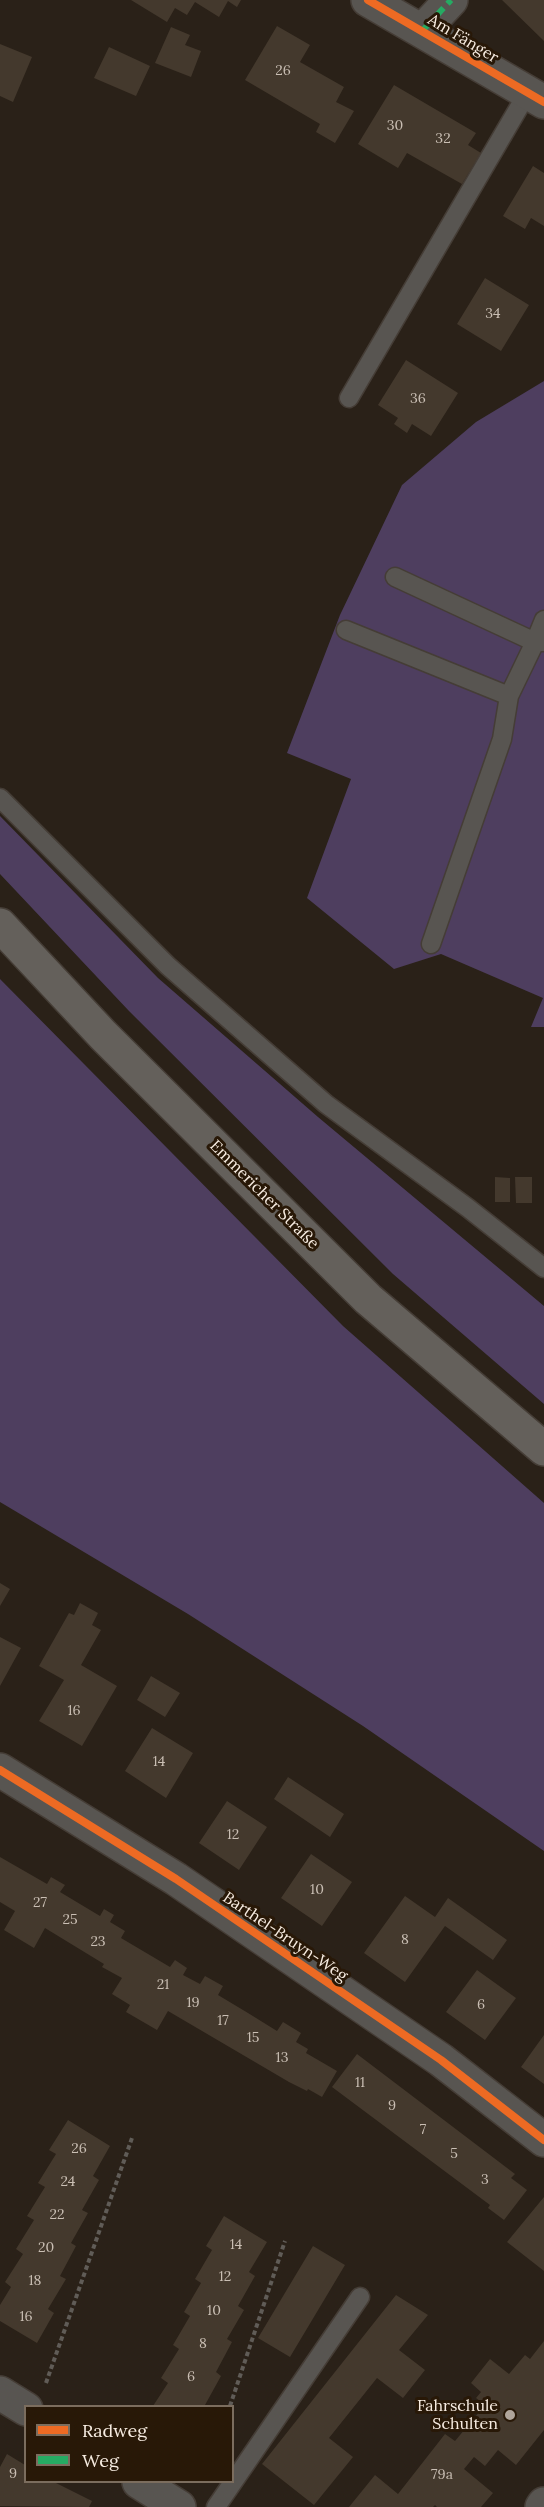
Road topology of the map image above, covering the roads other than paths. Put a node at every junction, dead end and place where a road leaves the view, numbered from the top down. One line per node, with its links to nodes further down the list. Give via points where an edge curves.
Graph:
1 (368, 0): 3 (street, Am Fänger)
2 (451, 0): 3 (street, Am Fänger)
3 (423, 30): 4 (street, Am Fänger)
4 (536, 97): 5 (lane, Am Fänger)
5 (349, 398)
6 (395, 578): 9 (lane)
7 (544, 620): 9 (lane)
8 (346, 630): 10 (lane)
9 (539, 642): 10 (lane)
10 (508, 696): 13 (lane, via 502,739)
11 (0, 798): 14 (lane, via 168,966 326,1104)
12 (0, 925): 15 (main road, Emmericher Straße, via 103,1035 368,1299)
13 (431, 944)
14 (544, 1268)
15 (544, 1449)
16 (0, 1770): 17 (street, Barthel-Bruyn-Weg, via 176,1879 441,2060)
17 (544, 2140)
18 (360, 2297): 21 (lane)
19 (0, 2393): 20 (street)
20 (24, 2408)
21 (234, 2481)
22 (142, 2483): 24 (street)
23 (232, 2483): 25 (lane)
24 (179, 2507)
25 (216, 2507)

